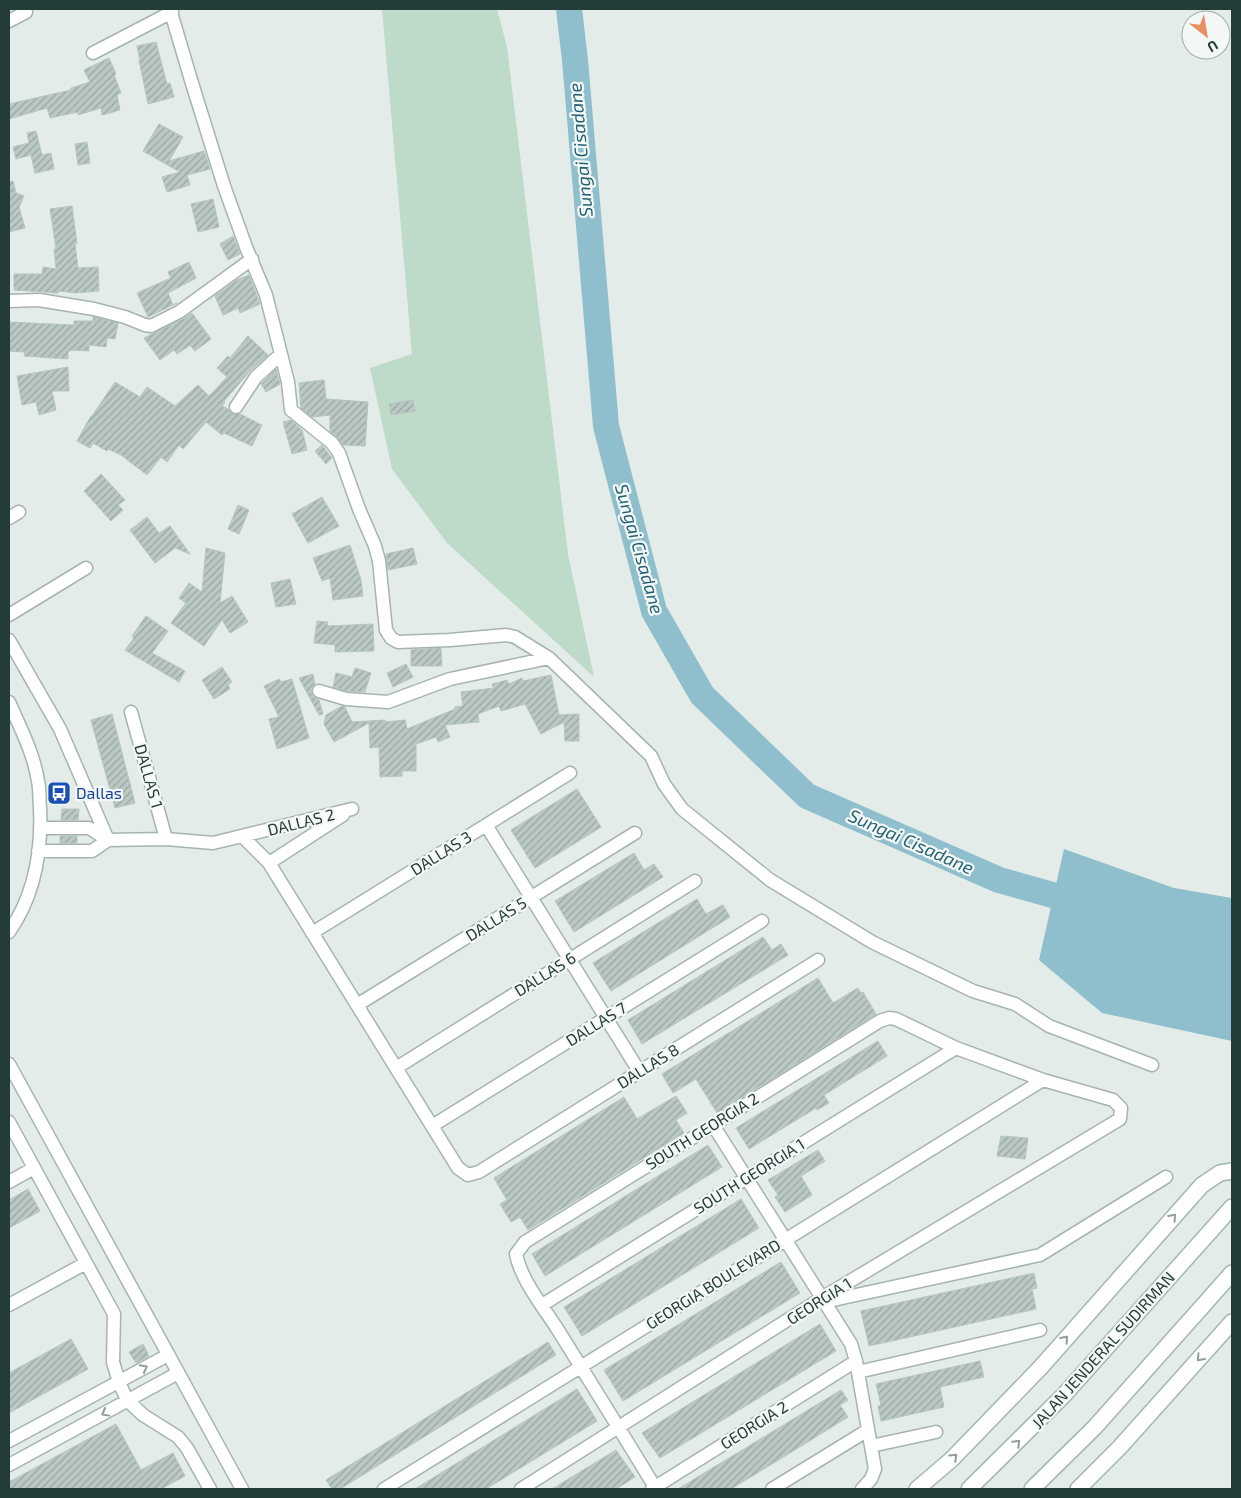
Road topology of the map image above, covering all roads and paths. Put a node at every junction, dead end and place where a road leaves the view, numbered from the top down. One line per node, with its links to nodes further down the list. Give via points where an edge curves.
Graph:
1 (171, 10): 4 (street); 5 (street, via 224,186)
2 (26, 12): 3 (street)
3 (9, 22)
4 (93, 53)
5 (252, 259): 6 (street, via 179,312 151,326 94,309 39,300); 7 (street, via 266,295)
6 (9, 301)
7 (281, 354): 8 (street, via 256,377); 12 (street, via 291,410 337,449 375,546 386,630 391,638 398,642 511,636)
8 (236, 407)
9 (86, 568): 10 (street)
10 (9, 615)
11 (9, 640): 22 (street, via 60,729)
12 (548, 658): 13 (street, via 450,679 388,702 346,699); 36 (street, via 651,756 664,784 682,809 770,880 872,942 973,991 1015,1004 1049,1026)
13 (319, 691)
14 (9, 702): 18 (street, via 26,741 38,781)
15 (131, 712): 21 (street, DALLAS 1)
16 (570, 773): 17 (street, DALLAS 3)
17 (486, 825): 26 (street); 29 (street, DALLAS 3)
18 (40, 828): 22 (street, via 89,828); 23 (street)
19 (635, 834): 26 (street, DALLAS 5)
20 (242, 836): 21 (street, via 213,843); 24 (street); 24 (street, DALLAS 2, via 352,809)
21 (166, 839): 22 (street)
22 (108, 840): 23 (street, via 92,851)
23 (38, 851): 28 (street, via 36,874 20,917)
24 (268, 863): 29 (street)
25 (696, 881): 30 (street, DALLAS 6)
26 (531, 898): 30 (street); 32 (street, DALLAS 5)
27 (762, 921): 33 (street, DALLAS 7)
28 (9, 932)
29 (312, 933): 32 (street)
30 (569, 959): 33 (street); 37 (street, DALLAS 6)
31 (818, 960): 38 (street, DALLAS 8)
32 (357, 1005): 37 (street)
33 (606, 1018): 38 (street); 42 (street, DALLAS 7)
34 (956, 1048): 39 (street); 41 (street, SOUTH GEORGIA 2, via 889,1018); 46 (street, SOUTH GEORGIA 1)
35 (9, 1064): 57 (street)
36 (1152, 1065)
37 (396, 1068): 42 (street)
38 (639, 1071): 42 (street, DALLAS 8, via 479,1172 468,1175 458,1168)
39 (1043, 1080): 49 (street, GEORGIA BOULEVARD); 52 (street, GEORGIA 1, via 1113,1100 1121,1108 1120,1119)
40 (9, 1122): 43 (street)
41 (713, 1125): 46 (street); 54 (street, SOUTH GEORGIA 2, via 525,1242 516,1254 518,1267)
42 (432, 1126)
43 (34, 1168): 47 (street); 50 (street)
44 (1232, 1171): 76 (main road, one-way to 44, via 952,1459 1041,1367 1202,1185 1220,1173)
45 (1166, 1177): 52 (street, GEORGIA 1, via 1040,1255)
46 (746, 1178): 49 (street); 54 (street, SOUTH GEORGIA 1)
47 (9, 1182)
48 (1232, 1207): 77 (main road, JALAN JENDERAL SUDIRMAN, one-way to 48, via 1064,1396)
49 (785, 1240): 52 (street); 58 (street, GEORGIA BOULEVARD)
50 (86, 1264): 53 (street); 61 (street, via 114,1314 113,1362)
51 (1232, 1273): 78 (main road, via 1095,1427)
52 (823, 1300): 59 (street, via 851,1344); 63 (street, GEORGIA 1)
53 (9, 1305)
54 (542, 1305): 58 (street)
55 (1232, 1322): 79 (main road, one-way to 79)
56 (1040, 1330): 59 (street, GEORGIA 2)
57 (168, 1355): 60 (street); 61 (street, one-way to 57)
58 (580, 1367): 63 (street); 71 (street, GEORGIA BOULEVARD)
59 (857, 1367): 64 (street); 73 (street, GEORGIA 2)
60 (178, 1373): 62 (street); 70 (street)
61 (118, 1382): 62 (street); 66 (street)
62 (127, 1400): 68 (street, one-way to 68); 69 (street, via 143,1415 178,1437)
63 (619, 1429): 72 (street, GEORGIA 1); 73 (street)
64 (868, 1430): 67 (street); 74 (street)
65 (936, 1432): 67 (street)
66 (9, 1441)
67 (871, 1446): 75 (street, via 875,1469)
68 (9, 1465)
69 (210, 1489)
70 (242, 1489)
71 (384, 1489)
72 (521, 1489)
73 (654, 1489)
74 (772, 1489)
75 (862, 1489)
76 (918, 1489)
77 (969, 1489)
78 (1032, 1489)
79 (1078, 1489)

